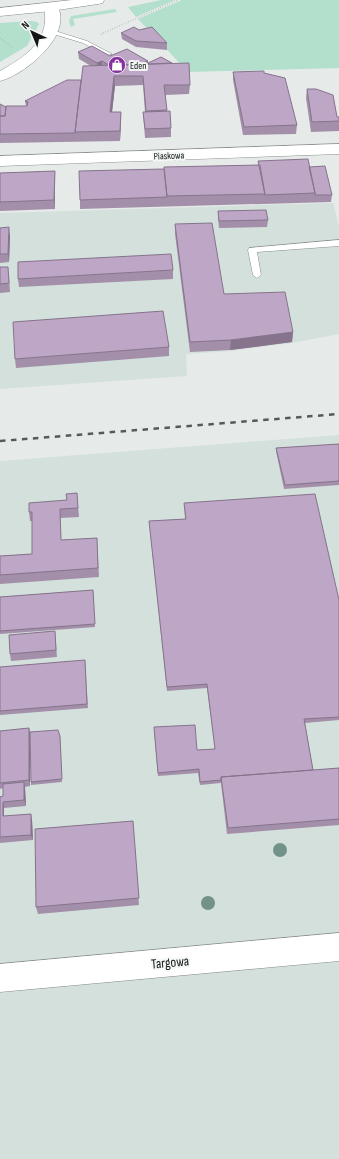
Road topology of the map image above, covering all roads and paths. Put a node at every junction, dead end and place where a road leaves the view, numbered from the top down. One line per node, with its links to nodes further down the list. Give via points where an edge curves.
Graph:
1 (98, 0): 3 (street)
2 (178, 0): 6 (path)
3 (51, 7): 4 (street); 5 (street, via 54,22)
4 (0, 12)
5 (52, 32): 9 (lane, via 85,42); 10 (street, via 33,55)
6 (98, 35)
7 (0, 38): 8 (path)
8 (14, 49)
9 (109, 54)
10 (0, 77)
11 (339, 149): 12 (street, Piaskowa)
12 (0, 161)
13 (339, 242): 14 (lane, via 252,250)
14 (257, 275)
15 (339, 946): 16 (street, Targowa)
16 (0, 978)

